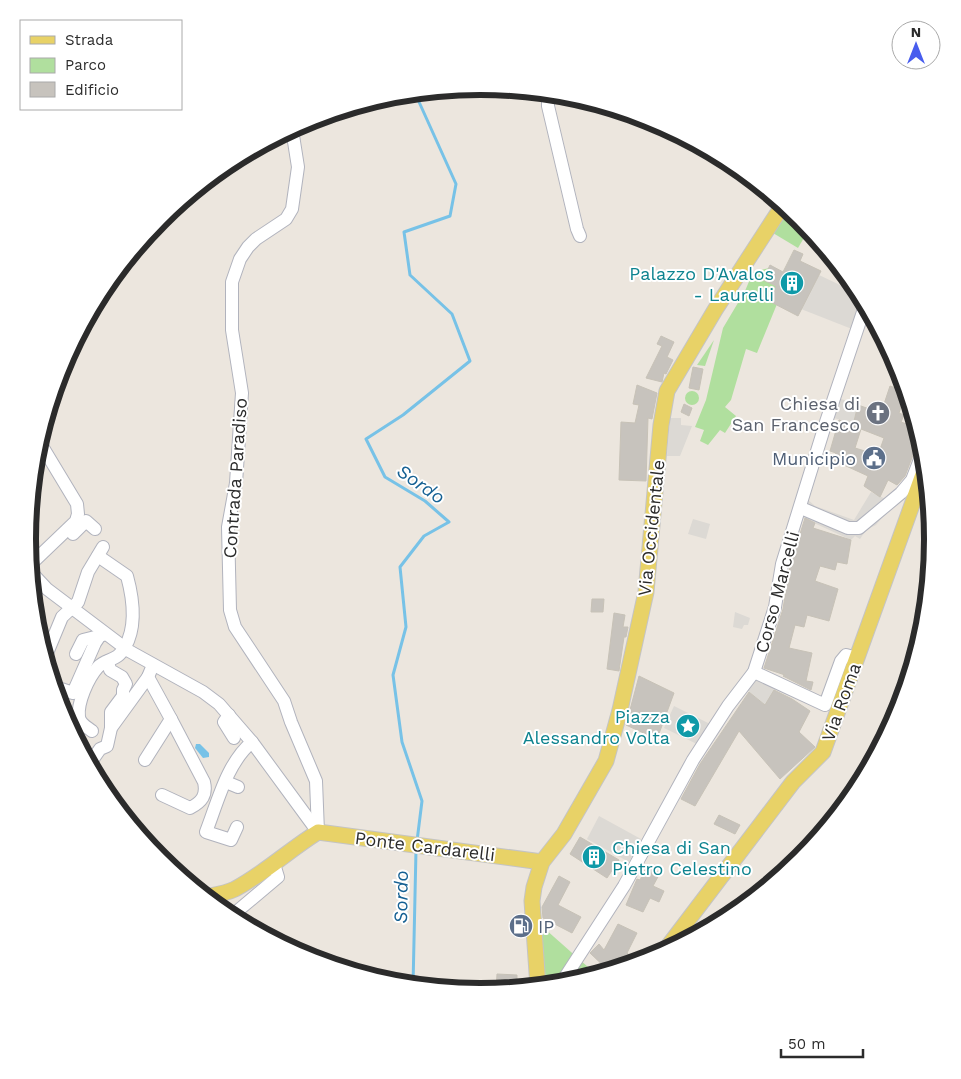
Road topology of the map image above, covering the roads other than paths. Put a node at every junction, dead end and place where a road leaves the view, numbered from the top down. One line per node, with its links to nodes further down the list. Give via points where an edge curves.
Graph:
1 (548, 101): 4 (street)
2 (293, 137): 36 (street, Contrada Paradiso, via 298,167 292,209 286,219 248,247 232,282 232,330 242,393 236,483 228,527 230,610 235,627 284,701 316,781)
3 (779, 211): 37 (main road, Via Occidentale, via 667,391 661,424 646,592 618,718 606,761 564,834)
4 (580, 236)
5 (863, 313): 9 (street, Corso Marcelli, via 826,422)
6 (45, 452): 11 (street, via 77,504 78,514 76,521)
7 (918, 465): 9 (street, via 912,480 901,493 859,528 848,528)
8 (921, 481): 19 (main road, Via Roma)
9 (802, 508): 22 (street, Corso Marcelli, via 782,564 775,607)
10 (95, 529): 12 (street, via 86,521)
11 (37, 565)
12 (37, 566)
13 (38, 578): 14 (street)
14 (72, 608): 15 (street); 16 (street, via 62,617); 17 (street, via 78,602 88,572 100,552 127,576 133,614)
15 (102, 635): 17 (street); 18 (street, via 83,640); 24 (street, via 94,643 74,693)
16 (50, 647)
17 (124, 648): 20 (street, via 117,658); 21 (street)
18 (76, 654)
19 (857, 658): 22 (street, via 846,655 841,661 825,705); 41 (main road, Via Roma, via 823,752 793,782)
20 (108, 661): 28 (street, via 110,670 122,677 126,684 123,696 111,712); 29 (street, via 98,666 79,706 79,719)
21 (153, 665): 23 (street); 26 (street, via 203,692 219,704)
22 (754, 672): 42 (street, Corso Marcelli, via 693,760 624,886)
23 (148, 677): 27 (street); 28 (street)
24 (63, 689)
25 (210, 706): 26 (street)
26 (227, 718): 30 (street); 31 (street)
27 (171, 720): 33 (street); 34 (street, via 206,790 203,799 190,808)
28 (111, 728): 32 (street, via 107,746 100,749)
29 (92, 730)
30 (234, 738)
31 (252, 742): 35 (street, via 239,754 232,784 206,832 231,840); 36 (street)
32 (94, 759)
33 (144, 760)
34 (162, 795)
35 (237, 827)
36 (318, 832): 37 (main road, Ponte Cardarelli); 38 (main road, via 293,847)
37 (537, 860): 43 (main road, via 532,902)
38 (274, 864): 39 (main road, via 234,890); 40 (street, via 278,877)
39 (214, 895)
40 (238, 911)
41 (673, 940)
42 (566, 975)
43 (538, 980)

